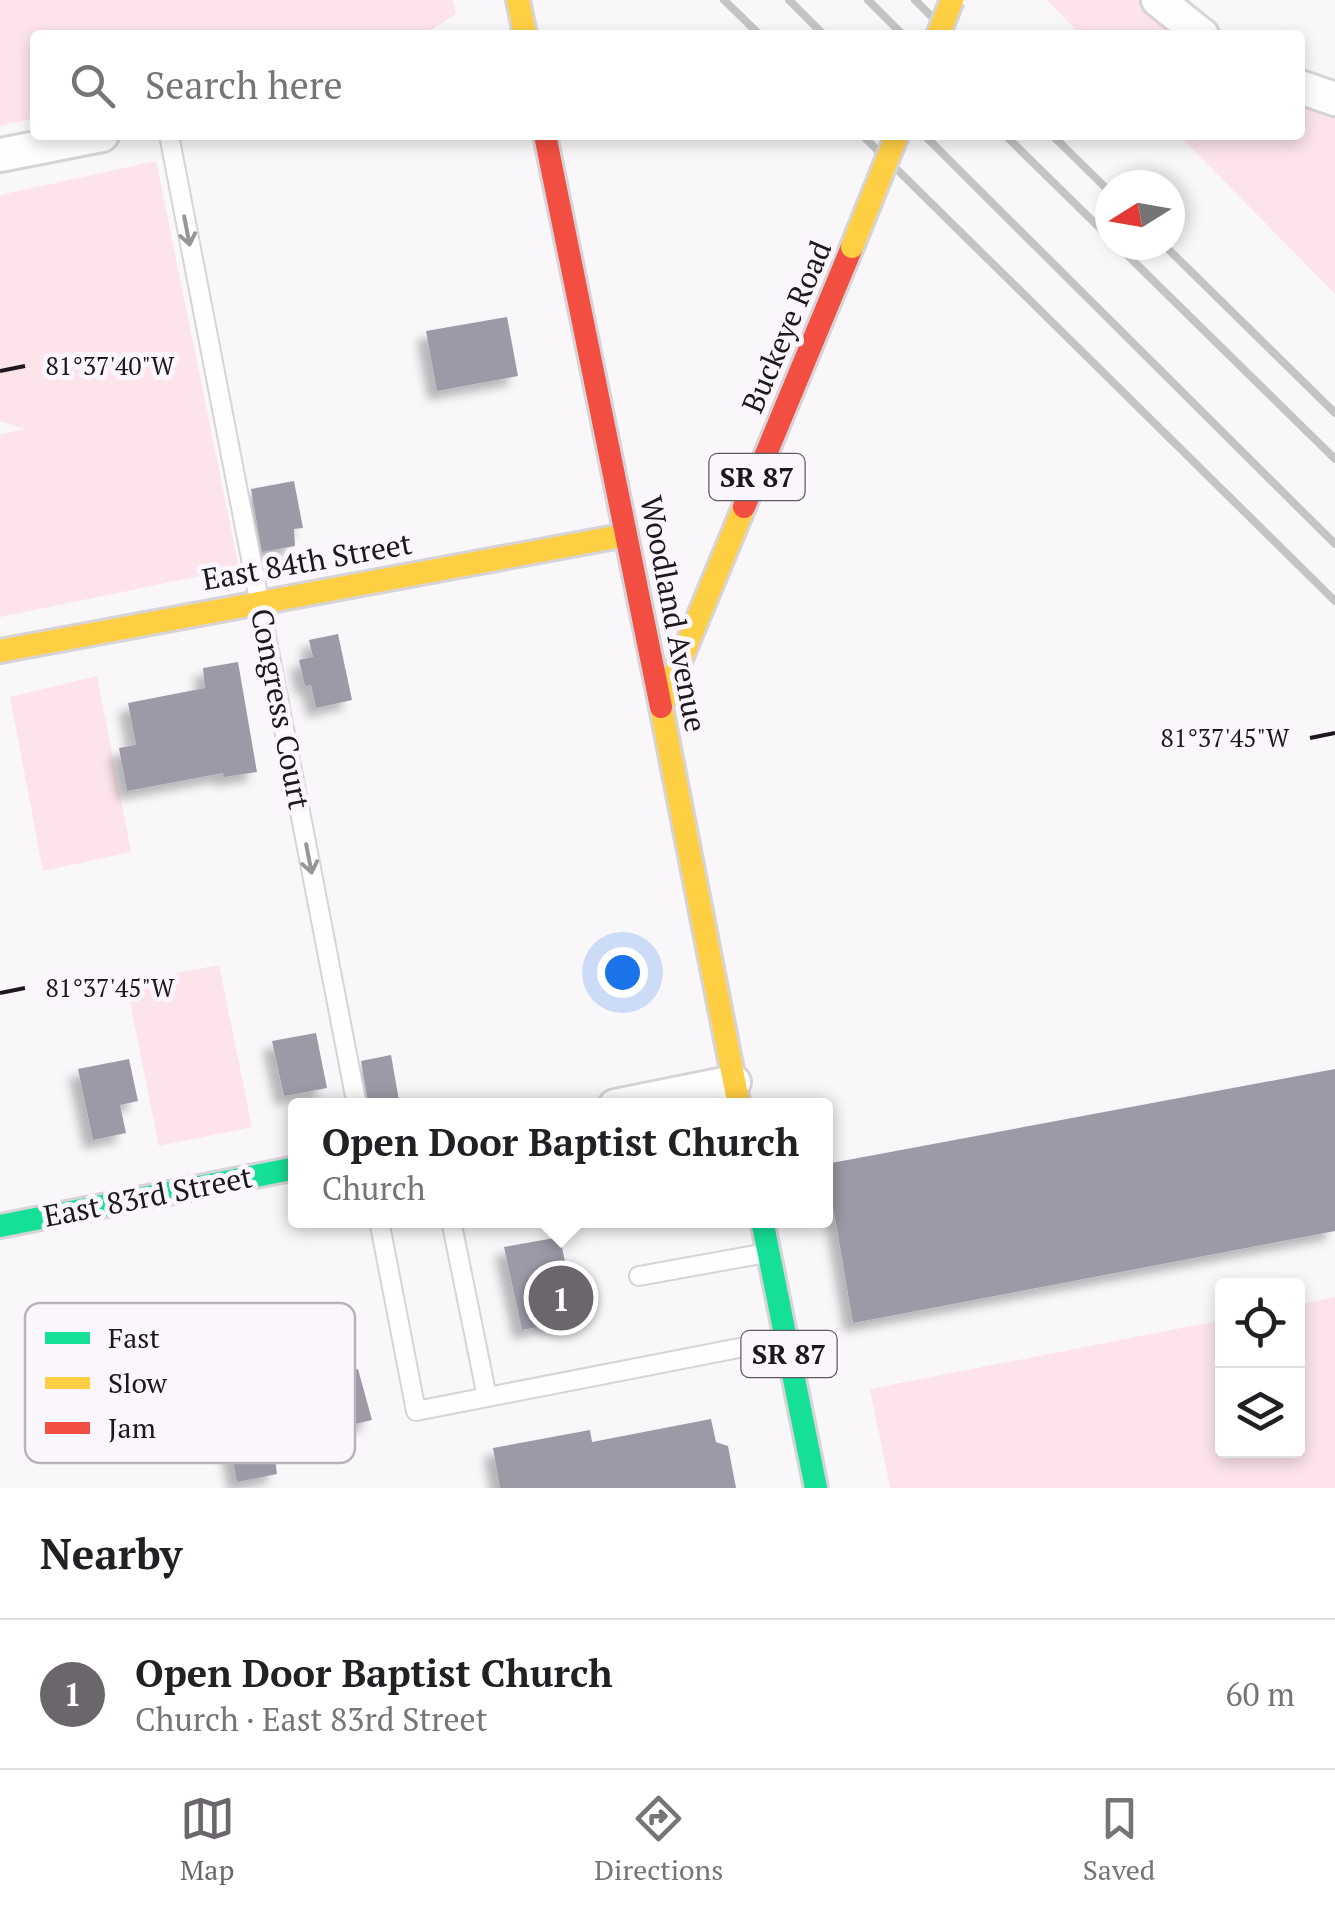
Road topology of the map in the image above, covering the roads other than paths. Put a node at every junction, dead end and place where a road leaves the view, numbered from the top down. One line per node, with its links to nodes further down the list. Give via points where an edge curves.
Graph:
1 (518, 0): 4 (main road)
2 (952, 0): 5 (main road, bridge)
3 (1158, 0): 6 (street)
4 (524, 30)
5 (940, 30)
6 (1196, 30)
7 (1305, 90): 8 (street)
8 (1335, 99)
9 (76, 140): 13 (street)
10 (170, 140): 15 (lane, Congress Court, one-way to 15)
11 (547, 140): 14 (main road, Woodland Avenue)
12 (896, 140): 17 (main road, Buckeye Road / SR 87, bridge)
13 (0, 155)
14 (626, 535): 15 (main road, East 84th Street); 17 (main road, Woodland Avenue)
15 (259, 600): 16 (main road, East 84th Street); 19 (lane, Congress Court, one-way to 19)
16 (0, 651)
17 (660, 707): 18 (main road, Woodland Avenue)
18 (737, 1094): 20 (street)
19 (356, 1098)
20 (697, 1098)
21 (288, 1170): 22 (main road, East 83rd Street)
22 (0, 1226)
23 (381, 1228): 29 (lane, via 416,1411)
24 (454, 1228): 29 (lane)
25 (763, 1228): 26 (main road, SR 87)
26 (768, 1253): 27 (lane); 28 (main road, SR 87)
27 (639, 1276)
28 (786, 1339): 29 (lane); 30 (main road, SR 87)
29 (487, 1397)
30 (816, 1488)

